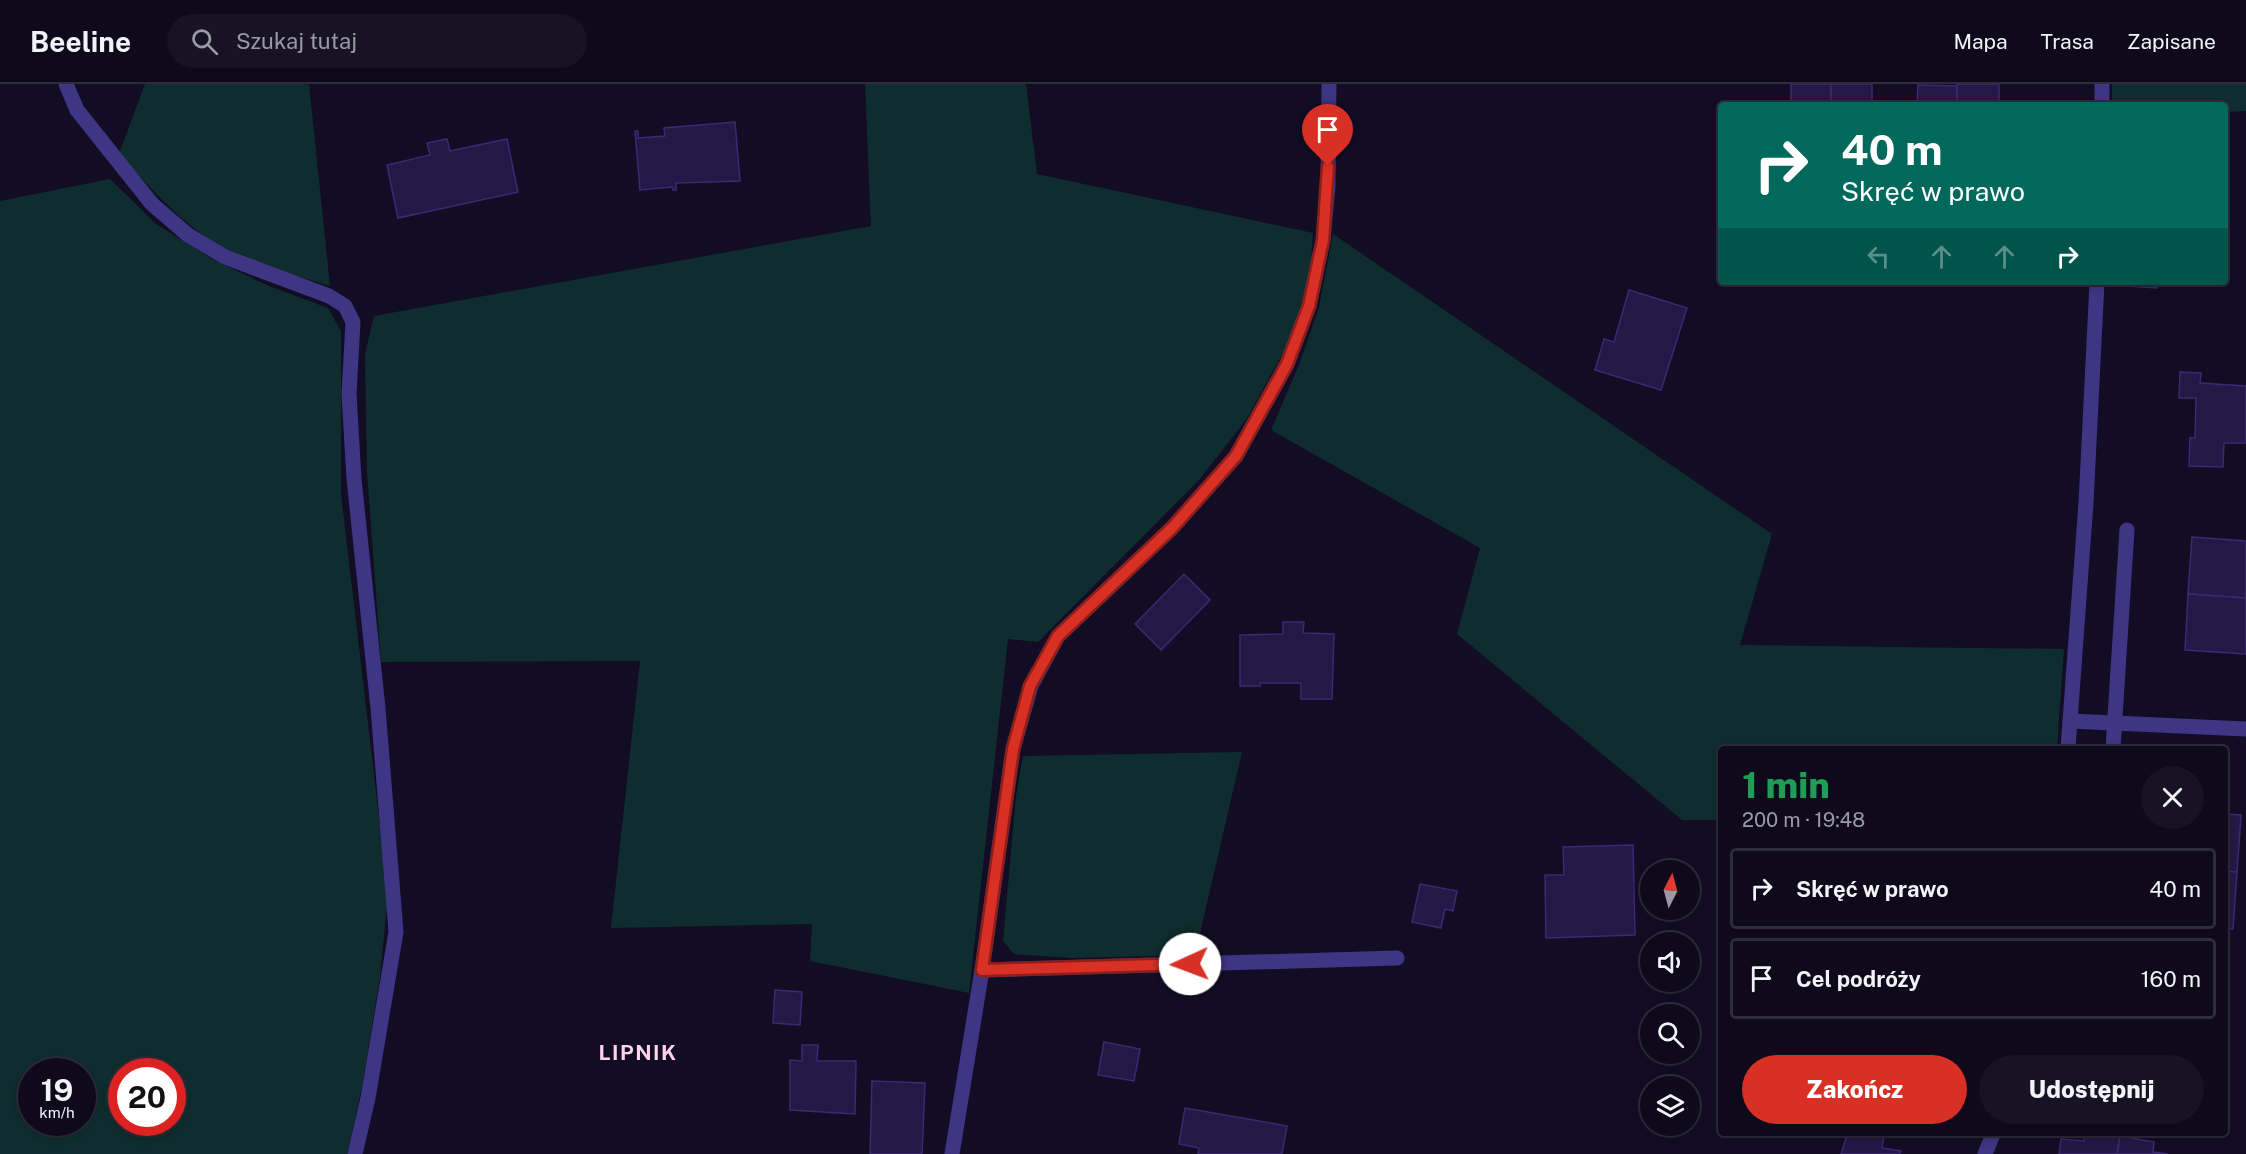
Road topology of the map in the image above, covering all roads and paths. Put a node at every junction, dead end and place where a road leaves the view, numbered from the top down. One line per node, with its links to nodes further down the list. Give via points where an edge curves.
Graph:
1 (66, 84): 15 (lane, via 77,110 152,204 188,235 225,257 329,296 345,306 353,322 349,394 354,479 396,932)
2 (1329, 84): 13 (lane, via 1323,240 1309,306 1287,364 1236,456 1172,528 1058,636 1030,686 1013,749)
3 (2102, 84): 4 (lane)
4 (2102, 102)
5 (2097, 285): 7 (lane)
6 (2127, 530): 8 (lane)
7 (2070, 721): 8 (lane); 10 (lane)
8 (2115, 721): 9 (lane); 11 (lane)
9 (2246, 729)
10 (2068, 746)
11 (2113, 746)
12 (1397, 958): 13 (lane)
13 (982, 970): 16 (lane)
14 (1993, 1136): 17 (lane)
15 (355, 1154)
16 (952, 1154)
17 (1986, 1154)

